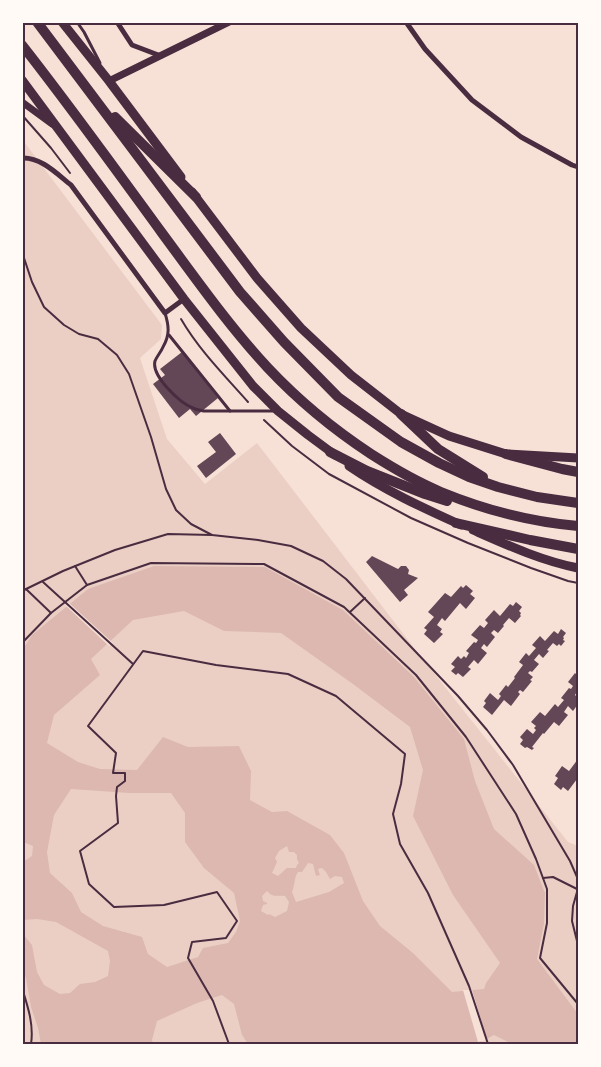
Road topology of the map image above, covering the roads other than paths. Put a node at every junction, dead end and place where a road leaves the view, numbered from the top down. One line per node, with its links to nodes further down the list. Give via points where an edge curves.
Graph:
1 (37, 22): 11 (highway)
2 (62, 22): 10 (main road)
3 (77, 22): 10 (lane)
4 (117, 22): 8 (street, via 132,44)
5 (406, 22): 15 (street, via 472,100 521,137)
6 (228, 23): 8 (street)
7 (22, 45): 29 (highway, via 220,312 296,397 323,420 389,465 440,492)
8 (161, 56): 10 (street)
9 (22, 80): 13 (main road)
10 (109, 81): 16 (main road)
11 (89, 91): 16 (highway); 27 (highway, via 240,292 338,397 401,442 469,477)
12 (22, 102): 13 (street)
13 (60, 130): 17 (main road)
14 (22, 158): 18 (street, via 38,161 71,185)
15 (578, 167)
16 (196, 197): 22 (main road, via 257,278 301,328)
17 (184, 300): 18 (street); 21 (main road, via 253,386)
18 (165, 313): 19 (lane)
19 (168, 335): 20 (lane); 20 (lane, via 155,361 159,377 177,398 194,409)
20 (230, 411): 21 (lane)
21 (278, 411): 23 (main road)
22 (401, 414): 24 (main road, via 449,436); 27 (highway, via 438,449)
23 (330, 452): 29 (highway, via 425,494 455,504); 30 (main road, via 381,486)
24 (506, 454): 25 (main road); 26 (highway)
25 (578, 458)
26 (578, 472)
27 (498, 487): 28 (highway)
28 (578, 503)
29 (497, 511): 31 (highway)
30 (456, 522): 32 (highway); 33 (main road, via 514,548)
31 (578, 526)
32 (578, 548)
33 (578, 568)

